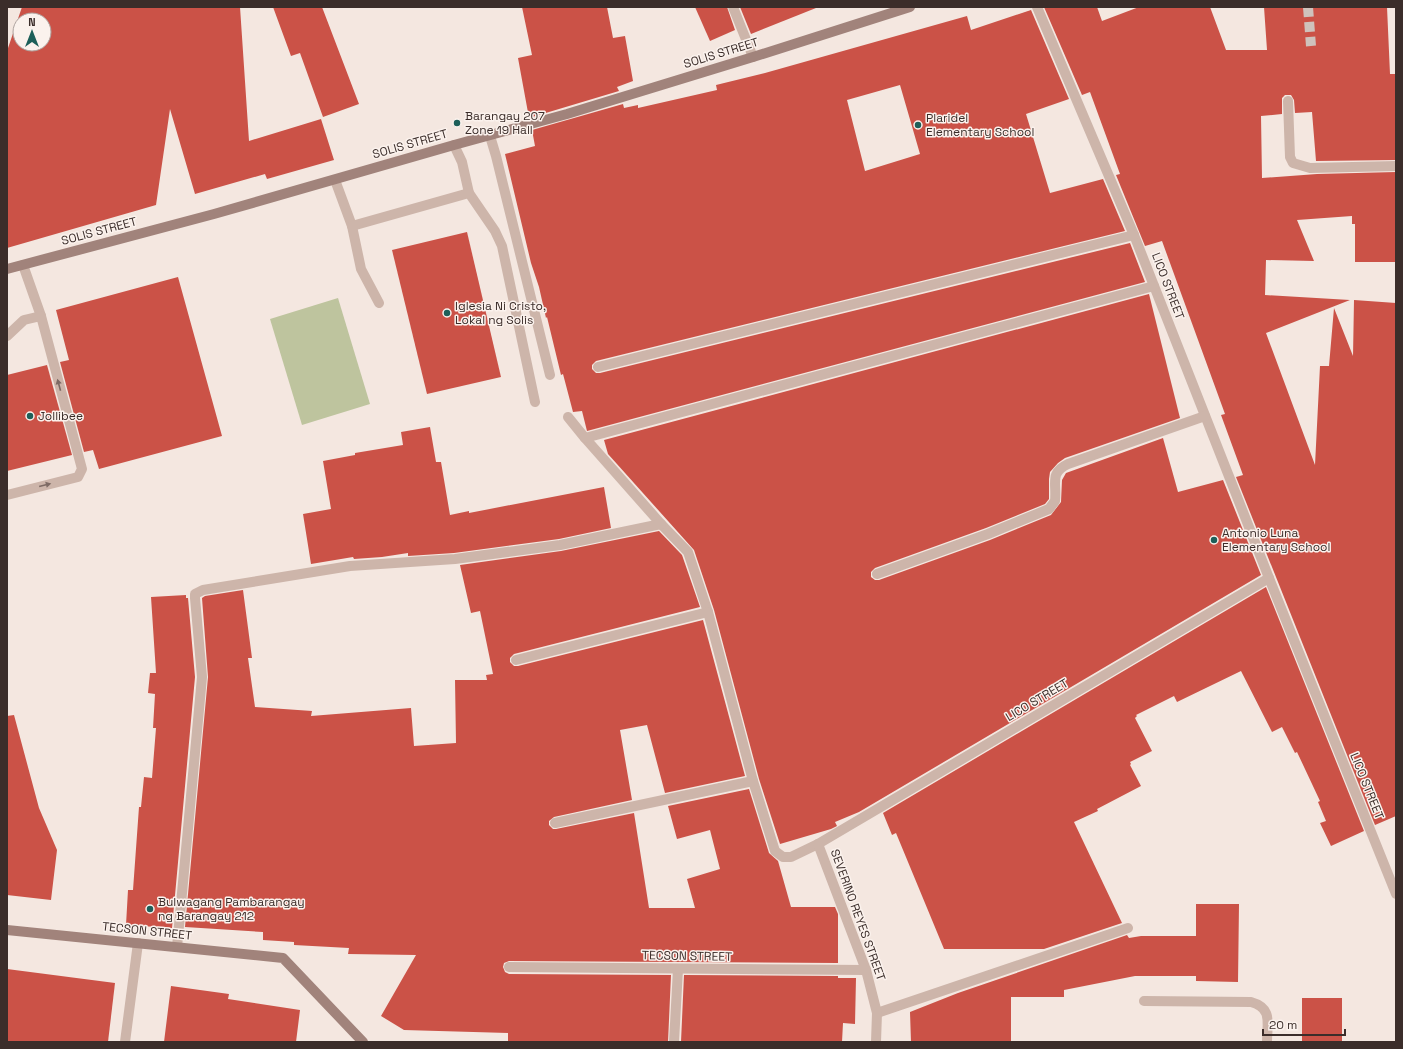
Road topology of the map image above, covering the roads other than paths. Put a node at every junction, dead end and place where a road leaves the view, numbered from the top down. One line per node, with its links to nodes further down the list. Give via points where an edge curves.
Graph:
1 (733, 7): 4 (street)
2 (910, 7): 4 (street, SOLIS STREET)
3 (1037, 7): 12 (street, LICO STREET)
4 (753, 57): 6 (street, SOLIS STREET)
5 (1288, 101): 8 (street, via 1290,157 1293,163 1310,168)
6 (490, 136): 7 (street, SOLIS STREET); 20 (street)
7 (454, 145): 9 (street, SOLIS STREET); 10 (street, via 462,162)
8 (1396, 166)
9 (335, 180): 11 (street); 13 (street, SOLIS STREET)
10 (469, 193): 11 (street); 21 (street, via 502,246)
11 (352, 226): 16 (street, via 361,269)
12 (1134, 234): 15 (street, LICO STREET); 19 (street)
13 (23, 265): 14 (street, SOLIS STREET); 17 (street)
14 (7, 269)
15 (1154, 286): 22 (street, LICO STREET); 24 (street)
16 (379, 303)
17 (41, 316): 18 (street, via 24,320); 25 (street, one-way to 17, via 78,477 82,469)
18 (7, 336)
19 (598, 367)
20 (550, 375)
21 (534, 402)
22 (1205, 416): 27 (street, via 1068,464 1056,474 1055,501 1049,509); 28 (street, LICO STREET)
23 (568, 417): 24 (street, LICO STREET)
24 (585, 438): 26 (street, LICO STREET)
25 (7, 495)
26 (661, 524): 29 (street, LICO STREET, via 688,552); 38 (street, via 560,545 455,559 350,566 203,590 196,594 202,677)
27 (878, 574)
28 (1269, 578): 33 (street, LICO STREET); 34 (street, LICO STREET)
29 (708, 612): 30 (street); 31 (street, LICO STREET)
30 (516, 660)
31 (754, 780): 32 (street); 33 (street, LICO STREET, via 775,851 782,857 791,857)
32 (555, 822)
33 (818, 844): 41 (street, SEVERINO REYES STREET)
34 (1396, 894)
35 (1128, 928): 43 (street)
36 (7, 930): 37 (street, TECSON STREET)
37 (138, 943): 38 (street, TECSON STREET); 44 (street)
38 (177, 947): 45 (street, TECSON STREET, via 283,958)
39 (509, 967): 40 (street, TECSON STREET)
40 (678, 969): 41 (street, TECSON STREET); 46 (street)
41 (866, 970): 43 (street, SEVERINO REYES STREET)
42 (1144, 1001): 48 (street, via 1258,1004 1263,1007 1268,1019)
43 (877, 1013): 47 (street, SEVERINO REYES STREET)
44 (125, 1042)
45 (363, 1042)
46 (674, 1042)
47 (876, 1042)
48 (1267, 1042)

